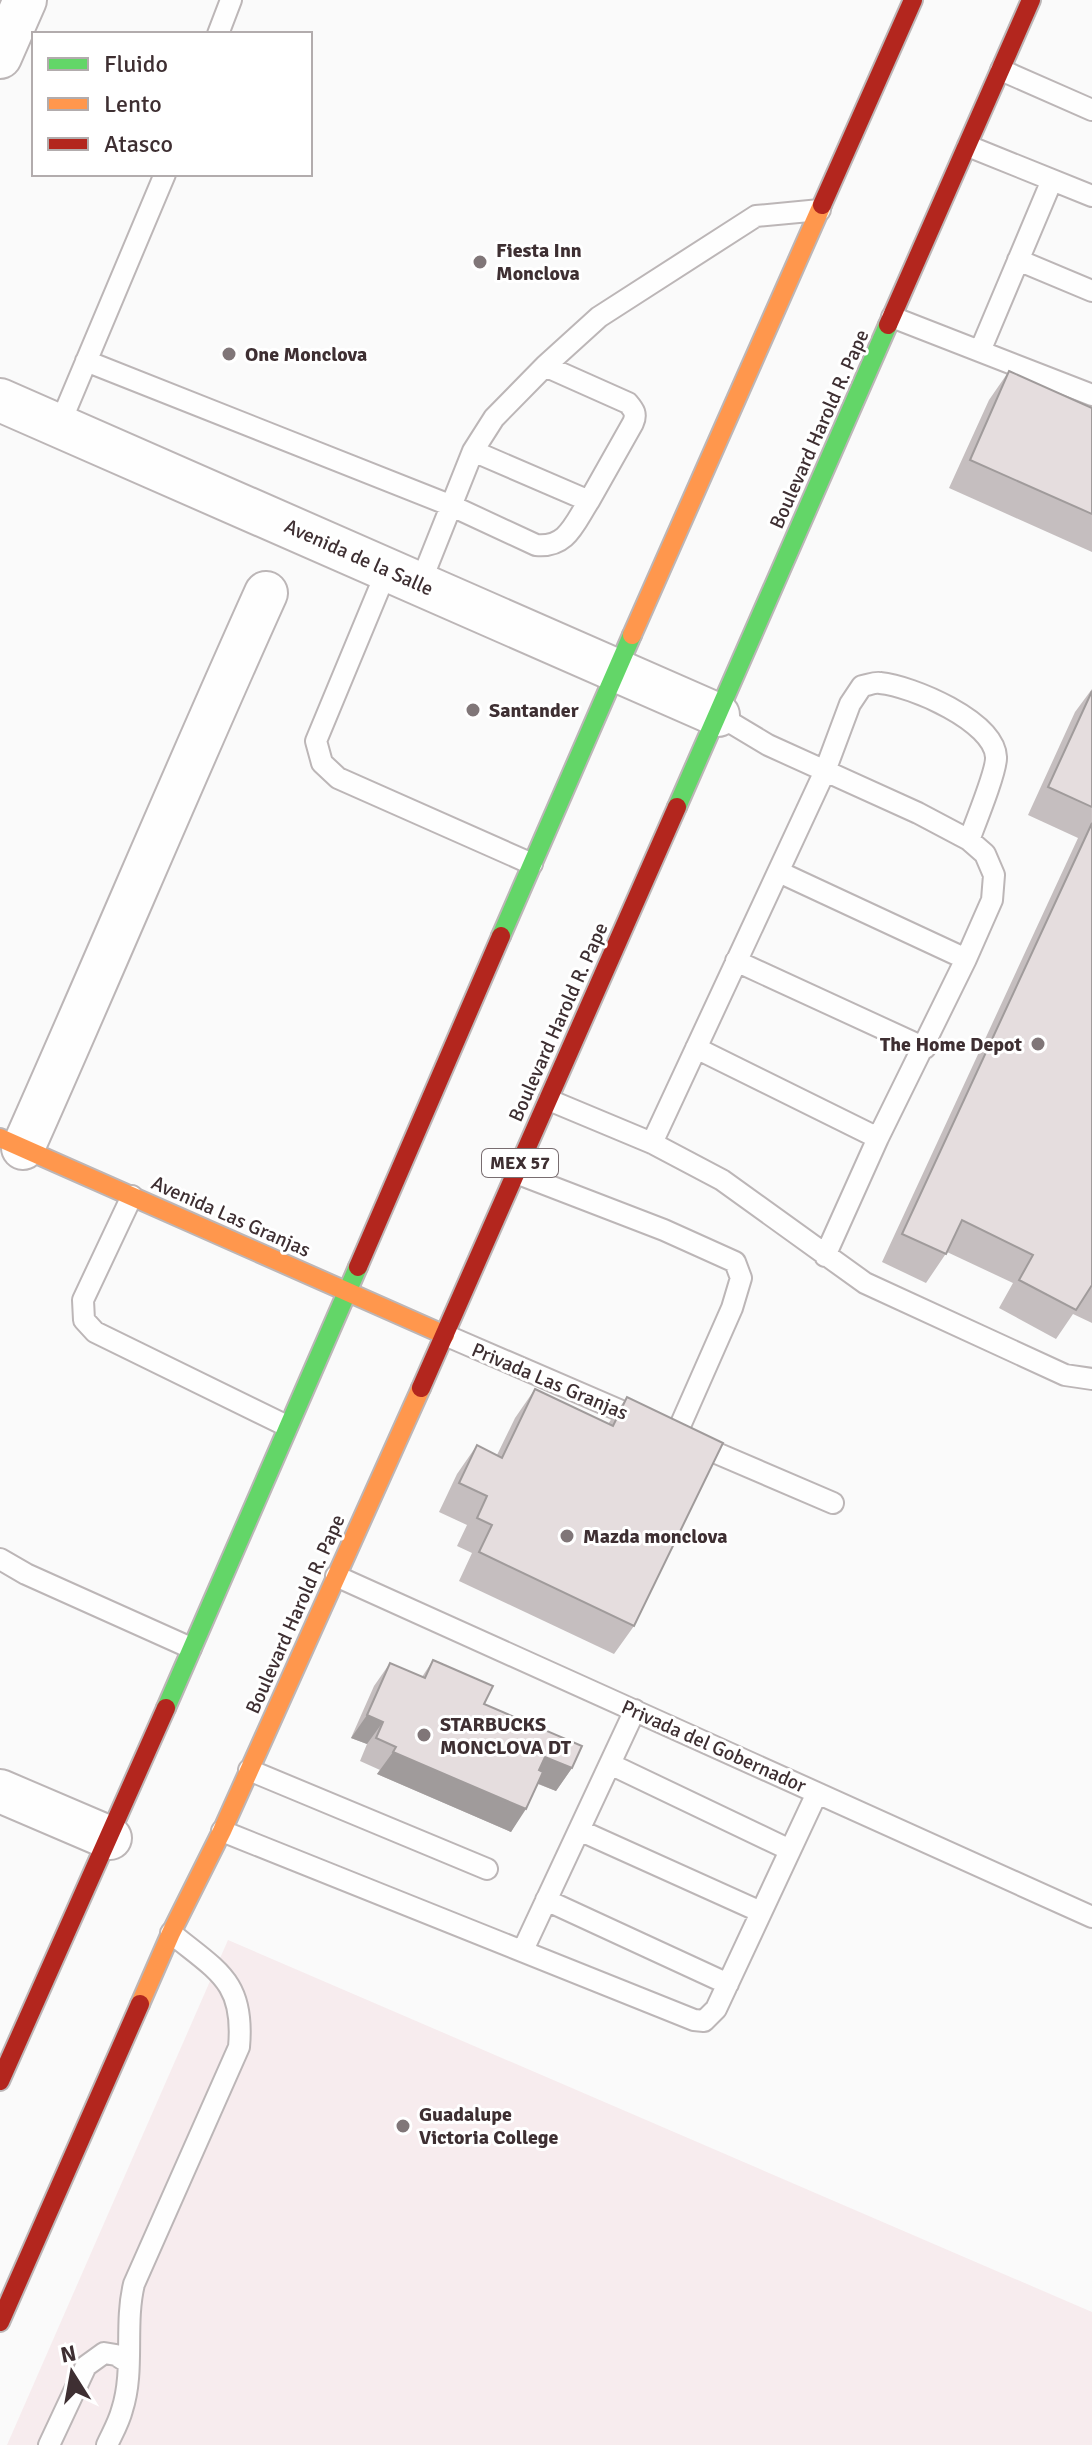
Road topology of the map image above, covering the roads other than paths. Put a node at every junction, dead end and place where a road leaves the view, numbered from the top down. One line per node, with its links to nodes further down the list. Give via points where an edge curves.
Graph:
1 (25, 0): 6 (street)
2 (231, 0): 5 (lane)
3 (913, 0): 13 (main road)
4 (1031, 0): 7 (main road, Boulevard Harold R. Pape / MEX 57)
5 (219, 32)
6 (0, 57)
7 (1001, 70): 8 (lane); 9 (main road, Boulevard Harold R. Pape / MEX 57)
8 (1092, 110)
9 (968, 146): 11 (lane); 16 (main road, Boulevard Harold R. Pape / MEX 57)
10 (164, 176): 18 (lane)
11 (1052, 180): 12 (lane); 14 (lane)
12 (1092, 196)
13 (820, 210): 19 (lane, via 756,216 599,317); 28 (main road)
14 (1018, 260): 15 (lane); 17 (lane)
15 (1092, 291)
16 (892, 317): 17 (lane); 29 (main road, Boulevard Harold R. Pape / MEX 57)
17 (980, 351): 20 (lane)
18 (86, 361): 22 (lane); 25 (lane)
19 (545, 366): 23 (lane, via 494,418); 24 (lane, via 634,410 633,423)
20 (1092, 395)
21 (0, 400): 22 (street, Avenida de la Salle)
22 (59, 426): 26 (street, Avenida de la Salle)
23 (473, 451): 24 (lane); 25 (lane)
24 (589, 501): 25 (lane, via 560,542 551,546 536,545)
25 (452, 506): 26 (lane)
26 (404, 577): 28 (street, Avenida de la Salle); 32 (lane, via 316,741 322,763 338,778)
27 (266, 593): 40 (street, via 127,914)
28 (617, 670): 29 (street, Avenida de la Salle); 32 (main road)
29 (718, 715): 30 (lane); 38 (main road, Boulevard Harold R. Pape / MEX 57)
30 (825, 771): 31 (lane); 31 (lane, via 862,686 879,683 947,706 981,728 996,758); 33 (lane)
31 (969, 840): 34 (lane, via 985,854 994,875 992,900)
32 (532, 864): 45 (main road)
33 (779, 872): 34 (lane); 35 (lane)
34 (966, 959): 37 (lane)
35 (736, 961): 36 (lane); 37 (lane)
36 (696, 1048): 39 (lane); 41 (lane)
37 (925, 1048): 39 (lane)
38 (549, 1100): 41 (lane); 42 (main road, Boulevard Harold R. Pape / MEX 57)
39 (878, 1138): 44 (lane)
40 (11, 1143): 43 (main road, Avenida Las Granjas)
41 (652, 1143): 44 (lane, via 722,1180)
42 (516, 1173): 46 (main road, Boulevard Harold R. Pape / MEX 57); 49 (lane, via 735,1262 741,1278 732,1308)
43 (132, 1196): 45 (main road, Avenida Las Granjas); 48 (lane, via 83,1300 84,1320 95,1332)
44 (825, 1256): 47 (lane, via 908,1303 1065,1375)
45 (346, 1290): 46 (main road, Avenida Las Granjas); 48 (main road)
46 (445, 1335): 49 (lane, Privada Las Granjas); 52 (main road, Boulevard Harold R. Pape / MEX 57)
47 (1092, 1379)
48 (287, 1426): 53 (main road)
49 (676, 1435): 50 (lane, Privada Las Granjas)
50 (833, 1503)
51 (0, 1559): 53 (lane)
52 (336, 1576): 54 (lane, Privada del Gobernador); 56 (main road, Boulevard Harold R. Pape / MEX 57)
53 (191, 1648): 61 (main road)
54 (635, 1710): 55 (lane); 58 (lane, Privada del Gobernador)
55 (610, 1764): 59 (lane); 62 (lane)
56 (249, 1770): 60 (main road, Boulevard Harold R. Pape / MEX 57); 63 (lane)
57 (0, 1791): 61 (street)
58 (817, 1793): 62 (lane); 66 (lane, Privada del Gobernador)
59 (579, 1830): 64 (lane); 65 (lane)
60 (222, 1831): 67 (main road, Boulevard Harold R. Pape / MEX 57); 68 (lane)
61 (110, 1838): 70 (main road)
62 (790, 1850): 65 (lane)
63 (487, 1869)
64 (546, 1900): 68 (lane); 69 (lane)
65 (761, 1912): 69 (lane)
66 (1092, 1917)
67 (171, 1933): 71 (main road, Boulevard Harold R. Pape / MEX 57); 72 (lane, via 224,1976 242,2019 239,2047 134,2284)
68 (523, 1950): 69 (lane, via 694,2020 704,2021 716,2009)
69 (728, 1984)
70 (0, 2081)
71 (0, 2322)
72 (127, 2362): 73 (lane, via 104,2353 86,2366); 74 (lane, via 123,2409)
73 (49, 2445)
74 (107, 2445)

